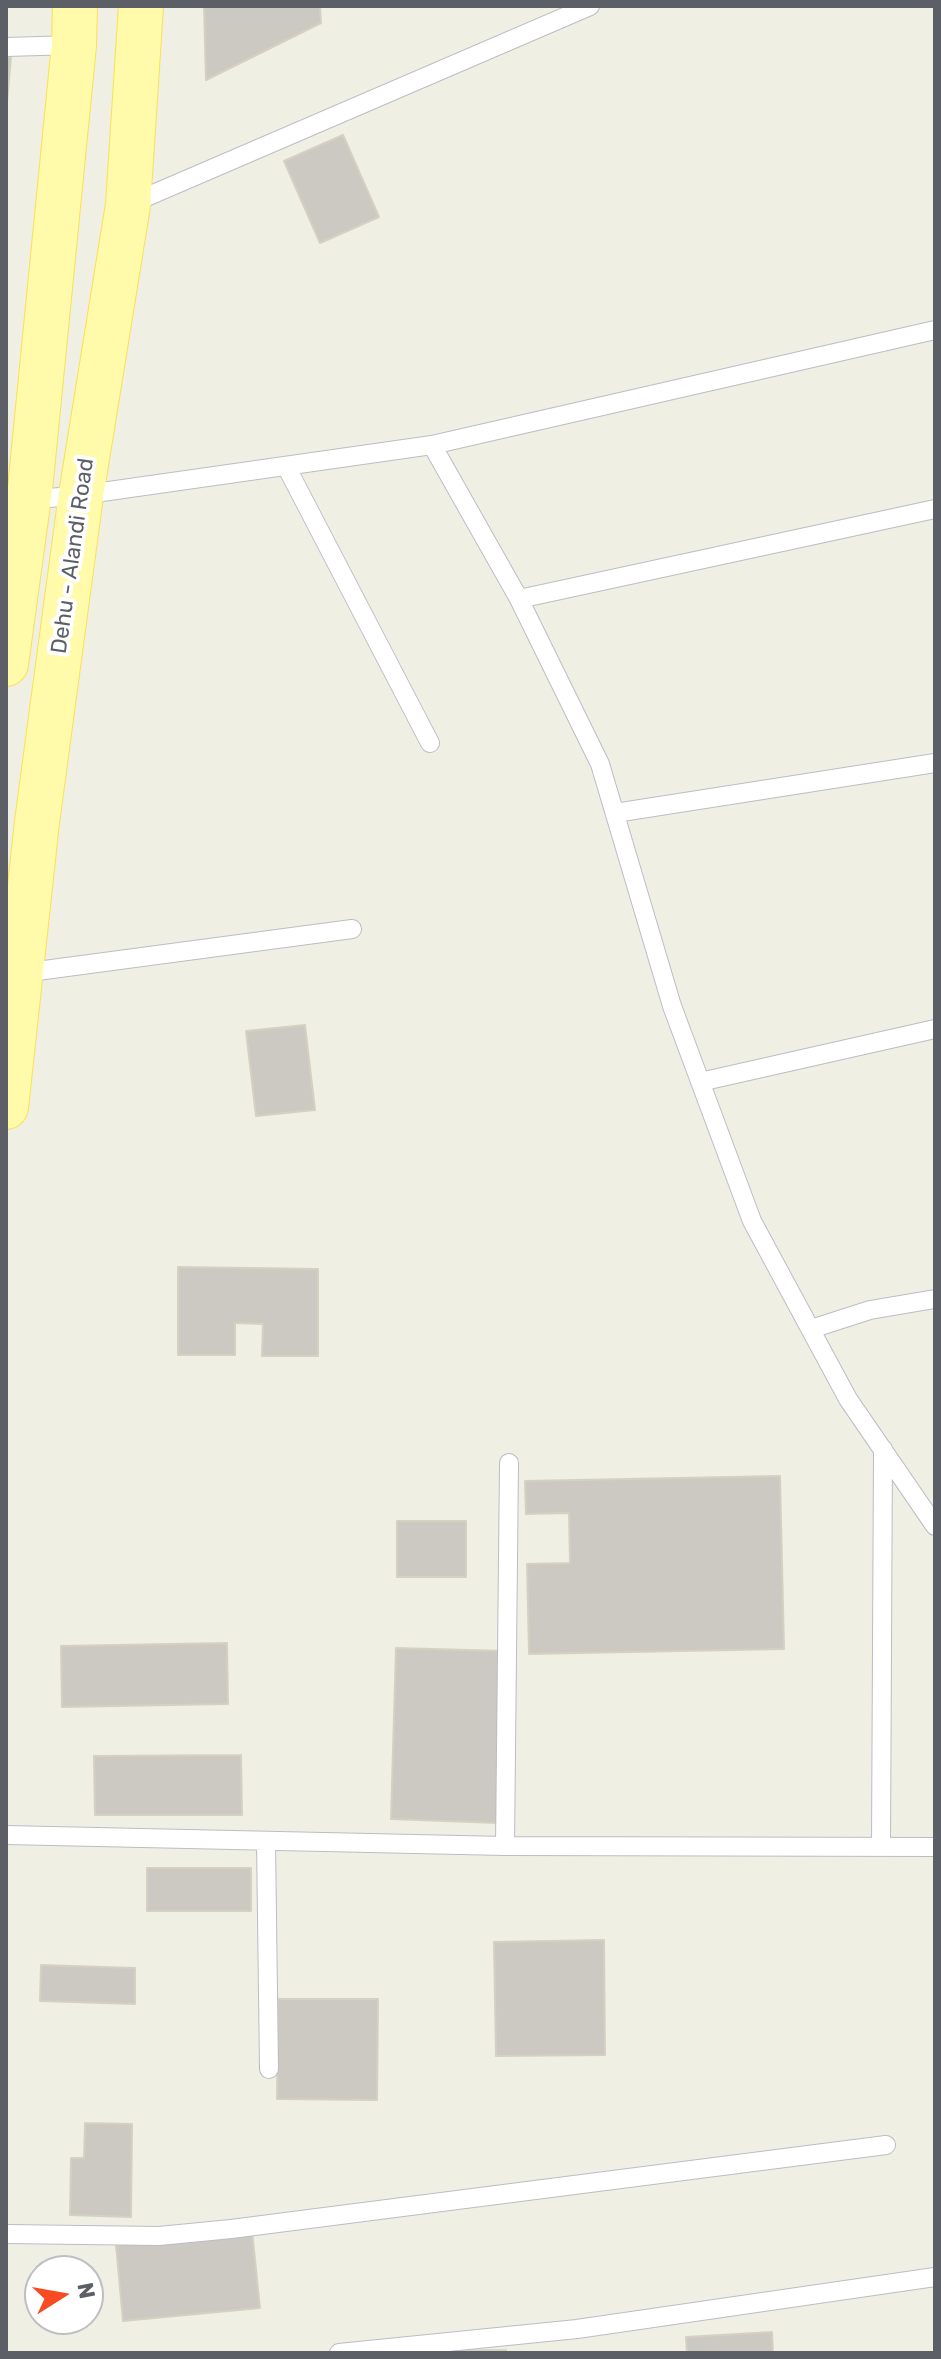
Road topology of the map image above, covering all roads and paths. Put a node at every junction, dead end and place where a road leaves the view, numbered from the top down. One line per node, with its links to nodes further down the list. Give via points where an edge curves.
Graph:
1 (141, 6): 5 (main road, Dehu - Alandi Road)
2 (590, 6): 5 (lane)
3 (74, 25): 4 (lane); 10 (main road, Dehu - Alandi Road, via 28,436)
4 (6, 47)
5 (128, 205): 9 (main road, Dehu - Alandi Road)
6 (935, 330): 7 (lane)
7 (432, 445): 8 (lane); 13 (lane)
8 (286, 466): 9 (lane); 15 (lane)
9 (81, 495): 10 (lane); 12 (main road, Dehu - Alandi Road)
10 (28, 500): 12 (main road, Dehu - Alandi Road)
11 (935, 509): 13 (lane)
12 (42, 589): 14 (main road, Dehu - Alandi Road); 19 (main road, Dehu - Alandi Road, via 37,822)
13 (519, 599): 17 (lane, via 600,764)
14 (6, 664)
15 (430, 743)
16 (935, 763): 17 (lane)
17 (615, 813): 21 (lane)
18 (352, 929): 19 (lane)
19 (13, 973): 22 (main road, Dehu - Alandi Road)
20 (935, 1029): 21 (lane)
21 (700, 1082): 24 (lane, via 752,1221)
22 (6, 1107)
23 (935, 1299): 24 (lane, via 870,1310)
24 (811, 1329): 25 (lane, via 848,1399)
25 (883, 1449): 27 (lane); 31 (lane)
26 (509, 1463): 30 (lane)
27 (935, 1526)
28 (6, 1835): 29 (lane)
29 (266, 1841): 30 (lane); 33 (lane)
30 (505, 1846): 31 (lane)
31 (881, 1847): 32 (lane)
32 (935, 1847)
33 (269, 2069)
34 (886, 2145): 35 (lane, via 231,2229 159,2236)
35 (6, 2234)
36 (935, 2277): 37 (lane, via 577,2329)
37 (339, 2353)

